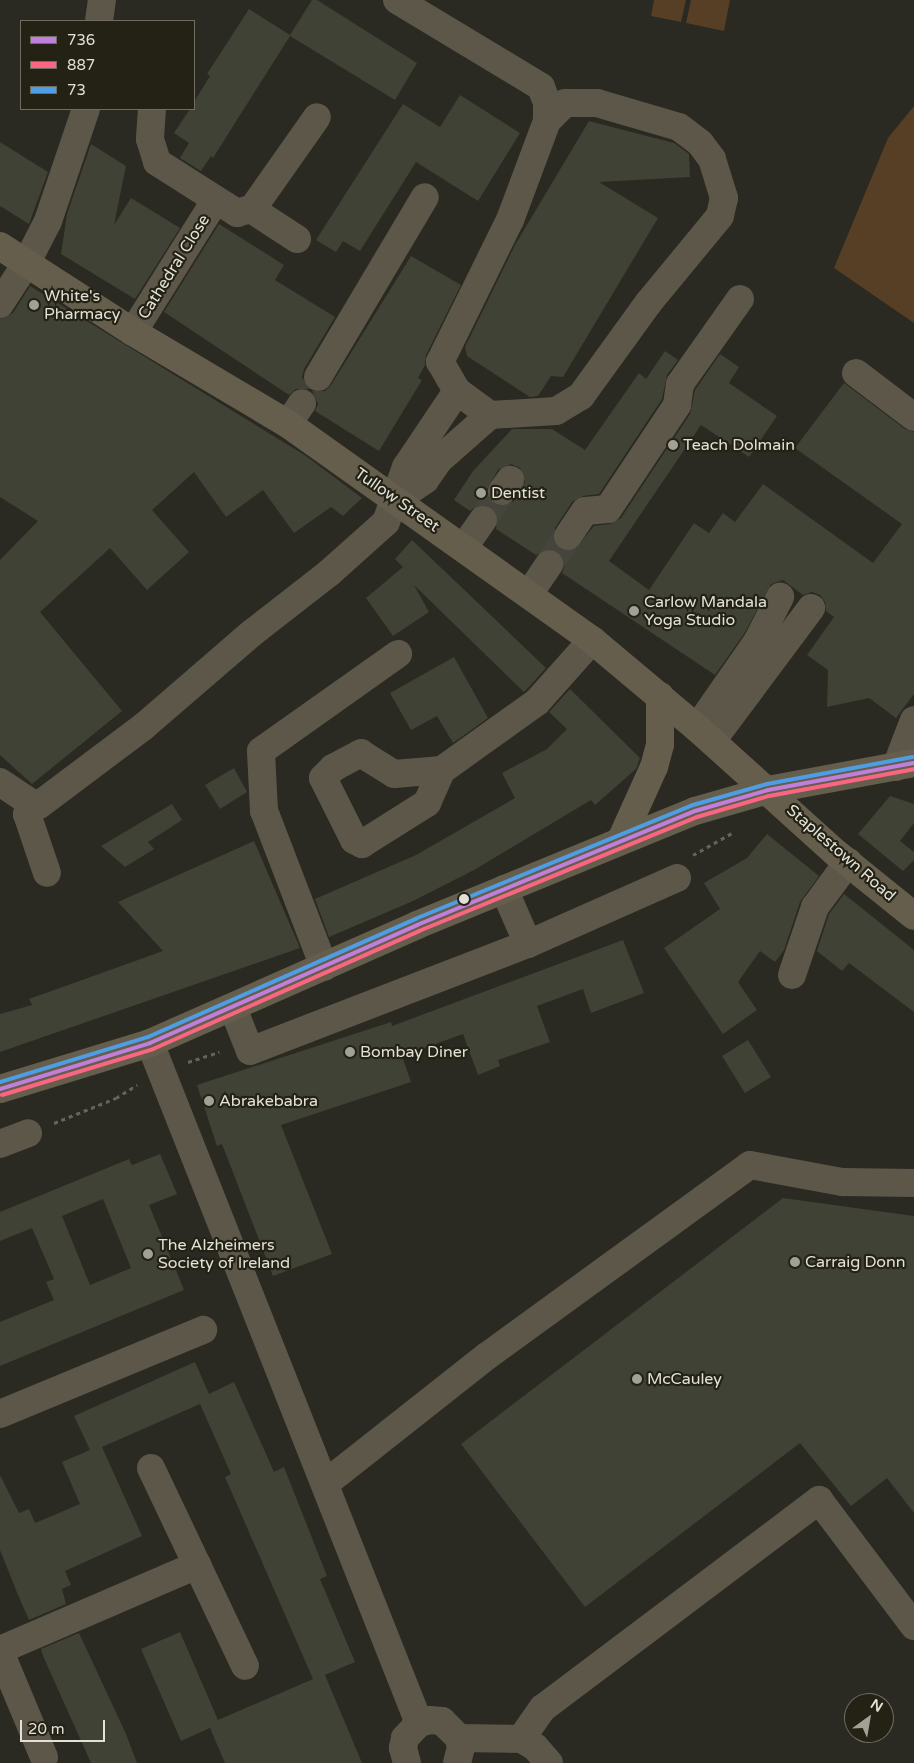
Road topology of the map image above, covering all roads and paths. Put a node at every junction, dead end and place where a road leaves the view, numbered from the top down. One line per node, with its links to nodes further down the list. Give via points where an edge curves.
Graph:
1 (102, 0): 3 (street)
2 (397, 0): 7 (street, via 541,87 547,103)
3 (99, 20)
4 (86, 110): 13 (street, via 48,221)
5 (152, 110): 9 (street, Cathedral Close, via 150,139 157,162)
6 (317, 117): 10 (street)
7 (547, 121): 19 (street, via 510,220 440,362); 20 (street, via 565,103 597,103 679,127 700,143 712,160 724,198 720,216 649,302 582,396 556,412)
8 (425, 197): 18 (street)
9 (215, 201): 10 (street, Cathedral Close, via 237,214); 16 (street, Cathedral Close)
10 (251, 209): 11 (street)
11 (297, 239)
12 (0, 246): 13 (main road, Tullow Street)
13 (26, 264): 15 (street); 16 (main road, Tullow Street)
14 (740, 299): 24 (street, via 680,384 677,405 608,509 584,511)
15 (0, 304)
16 (133, 332): 22 (main road, Tullow Street, via 295,413)
17 (856, 373): 21 (street)
18 (318, 377)
19 (456, 391): 20 (street); 22 (street, via 406,467)
20 (490, 415): 22 (street, via 439,460 425,480)
21 (914, 417)
22 (397, 499): 25 (main road, Tullow Street); 39 (street, via 386,522 330,573 252,633 133,734 39,805)
23 (483, 520): 25 (street)
24 (568, 536)
25 (464, 547): 27 (main road, Tullow Street)
26 (549, 564): 27 (street)
27 (529, 594): 30 (main road, Tullow Street)
28 (780, 597): 34 (street)
29 (811, 608): 34 (street)
30 (592, 640): 32 (main road, Tullow Street); 36 (street, via 537,702)
31 (398, 654): 47 (street, via 261,751 264,811)
32 (660, 696): 34 (main road, Tullow Street); 40 (main road, via 660,745 654,767)
33 (914, 720): 35 (street)
34 (705, 735): 38 (main road, Tullow Street)
35 (905, 765): 38 (main road)
36 (442, 770)
37 (0, 782): 39 (street)
38 (768, 790): 40 (main road, via 694,811); 41 (main road, Staplestown Road)
39 (31, 804): 42 (street, via 28,814)
40 (621, 840): 44 (main road)
41 (848, 862): 45 (main road, Staplestown Road); 48 (street, via 815,907)
42 (47, 873)
43 (677, 878): 46 (street)
44 (504, 889): 46 (street); 47 (main road)
45 (914, 916)
46 (525, 939): 49 (street, via 250,1051)
47 (324, 967): 49 (main road)
48 (792, 975)
49 (233, 1008): 50 (main road)
50 (150, 1043): 51 (main road); 59 (street, via 304,1438)
51 (0, 1089)
52 (116, 1098): 53 (path)
53 (28, 1133): 54 (street)
54 (0, 1144)
55 (914, 1183): 59 (street, via 843,1182 750,1165 487,1356)
56 (203, 1330): 57 (street)
57 (0, 1414)
58 (151, 1468): 60 (street)
59 (326, 1483): 64 (street)
60 (198, 1565): 62 (street); 63 (street)
61 (914, 1626): 65 (street, via 819,1500 543,1708)
62 (0, 1651): 67 (street)
63 (245, 1666)
64 (419, 1723): 66 (street, via 442,1722); 68 (street, via 405,1738 403,1748)
65 (521, 1739): 66 (street); 69 (street, via 535,1747)
66 (458, 1750)
67 (44, 1757)
68 (407, 1763)
69 (549, 1763)

